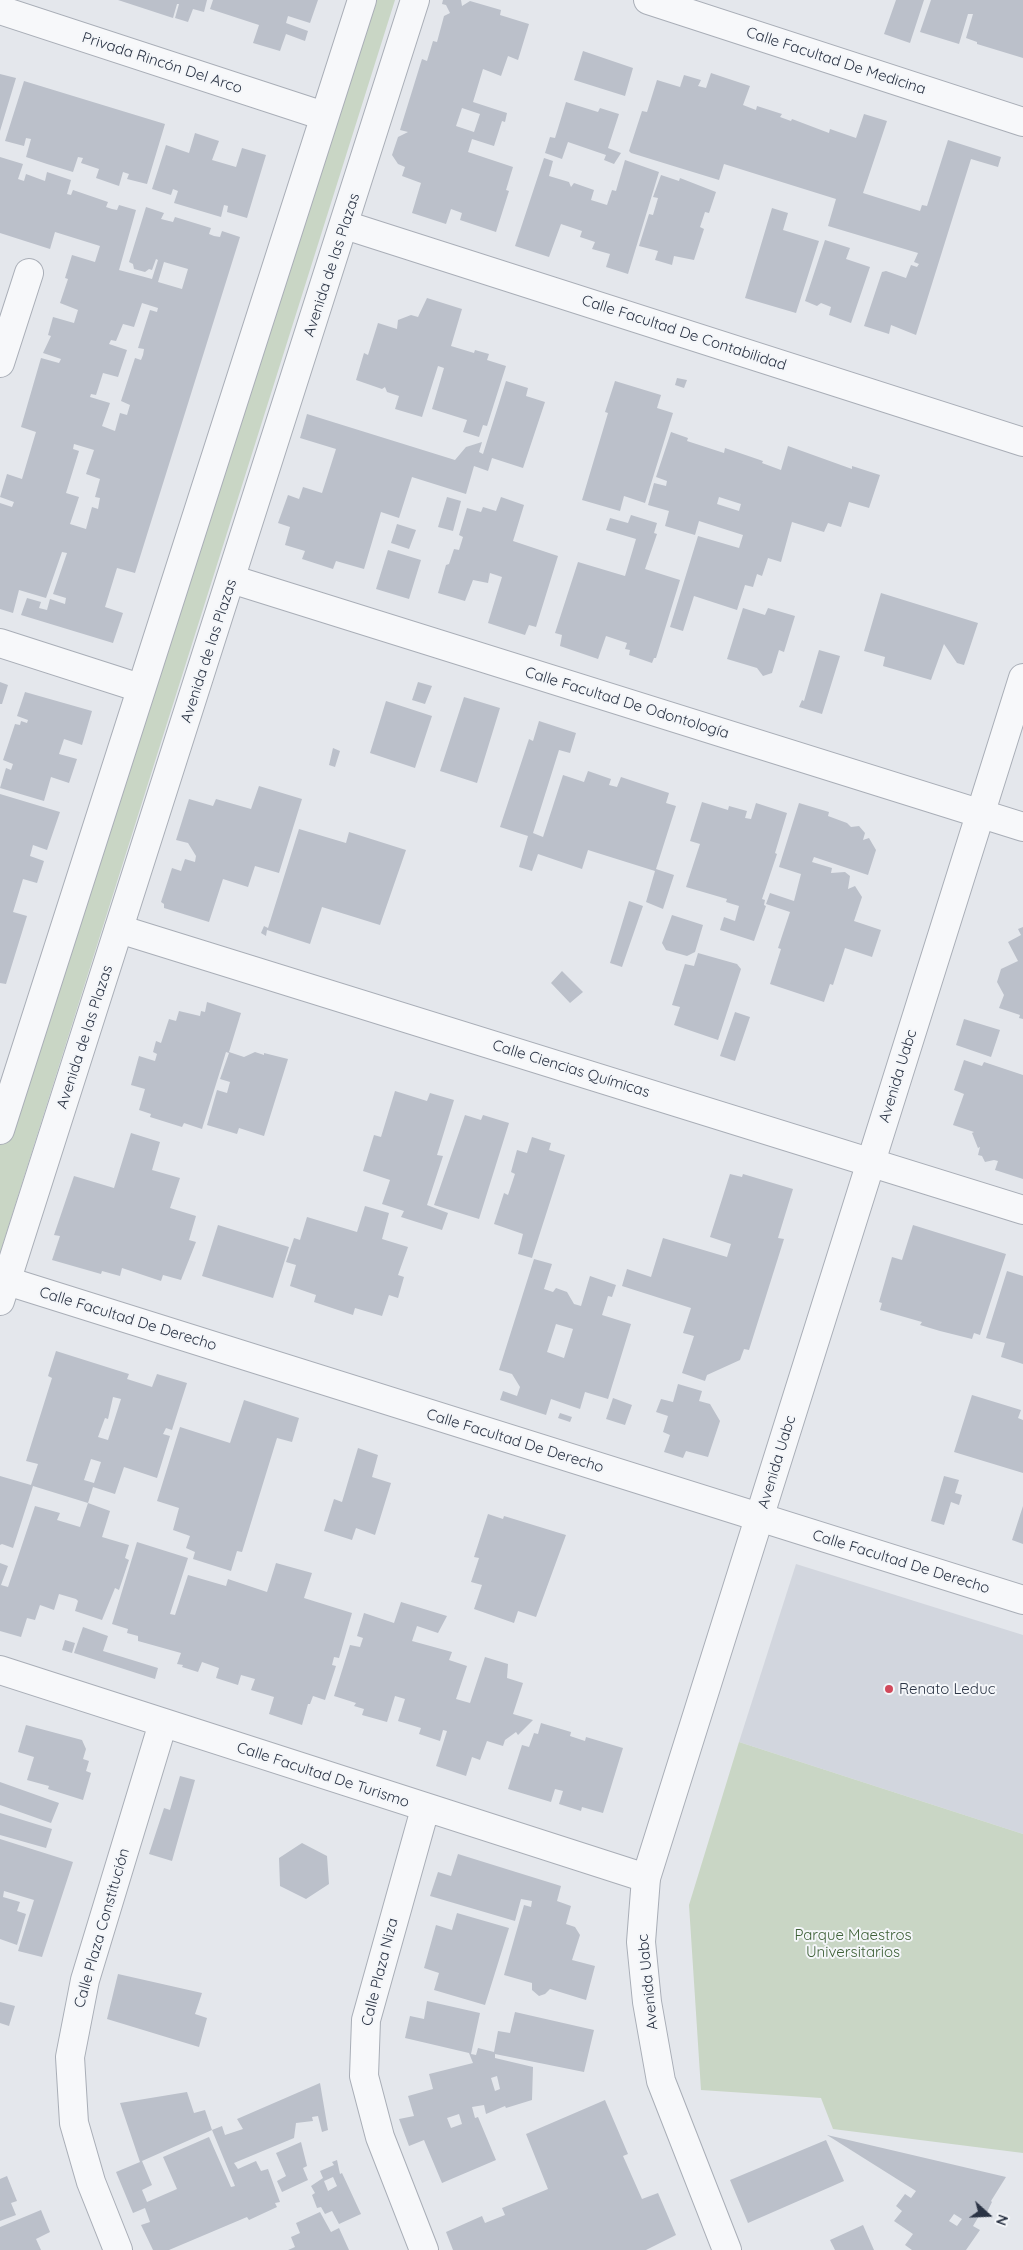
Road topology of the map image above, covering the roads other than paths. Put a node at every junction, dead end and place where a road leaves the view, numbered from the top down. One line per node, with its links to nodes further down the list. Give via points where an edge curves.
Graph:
1 (362, 0): 5 (street)
2 (415, 0): 7 (street, Avenida de las Plazas)
3 (648, 0): 6 (street, Calle Facultad De Medicina)
4 (0, 10): 5 (street, Privada Rincón Del Arco)
5 (324, 116): 14 (street)
6 (1023, 122)
7 (345, 225): 10 (street, Calle Facultad De Contabilidad); 11 (street, Avenida de las Plazas)
8 (29, 273): 9 (street)
9 (0, 363)
10 (1023, 442)
11 (232, 579): 15 (street, Calle Facultad De Odontología); 17 (street, Avenida de las Plazas)
12 (0, 643): 14 (street)
13 (1023, 678): 15 (street, Avenida Uabc)
14 (140, 688): 18 (street)
15 (980, 814): 16 (street, Calle Facultad De Odontología); 19 (street, Avenida Uabc)
16 (1023, 827)
17 (119, 929): 19 (street, Calle Ciencias Químicas); 21 (street, Avenida de las Plazas)
18 (0, 1130)
19 (871, 1162): 20 (street, Calle Ciencias Químicas); 22 (street, Avenida Uabc)
20 (1023, 1210)
21 (3, 1291): 22 (street, Calle Facultad De Derecho)
22 (759, 1518): 23 (street, Calle Facultad De Derecho); 27 (street, Avenida Uabc)
23 (1023, 1600)
24 (0, 1670): 25 (street, Calle Facultad De Turismo)
25 (163, 1723): 26 (street, Calle Facultad De Turismo); 28 (street, Calle Plaza Constitución, via 85,1980 70,2057 74,2122)
26 (425, 1808): 27 (street, Calle Facultad De Turismo); 29 (street, Calle Plaza Niza, via 366,2020 364,2076 380,2137)
27 (646, 1878): 30 (street, Avenida Uabc, via 641,1942 647,2002 661,2081)
28 (118, 2250)
29 (424, 2250)
30 (727, 2250)

